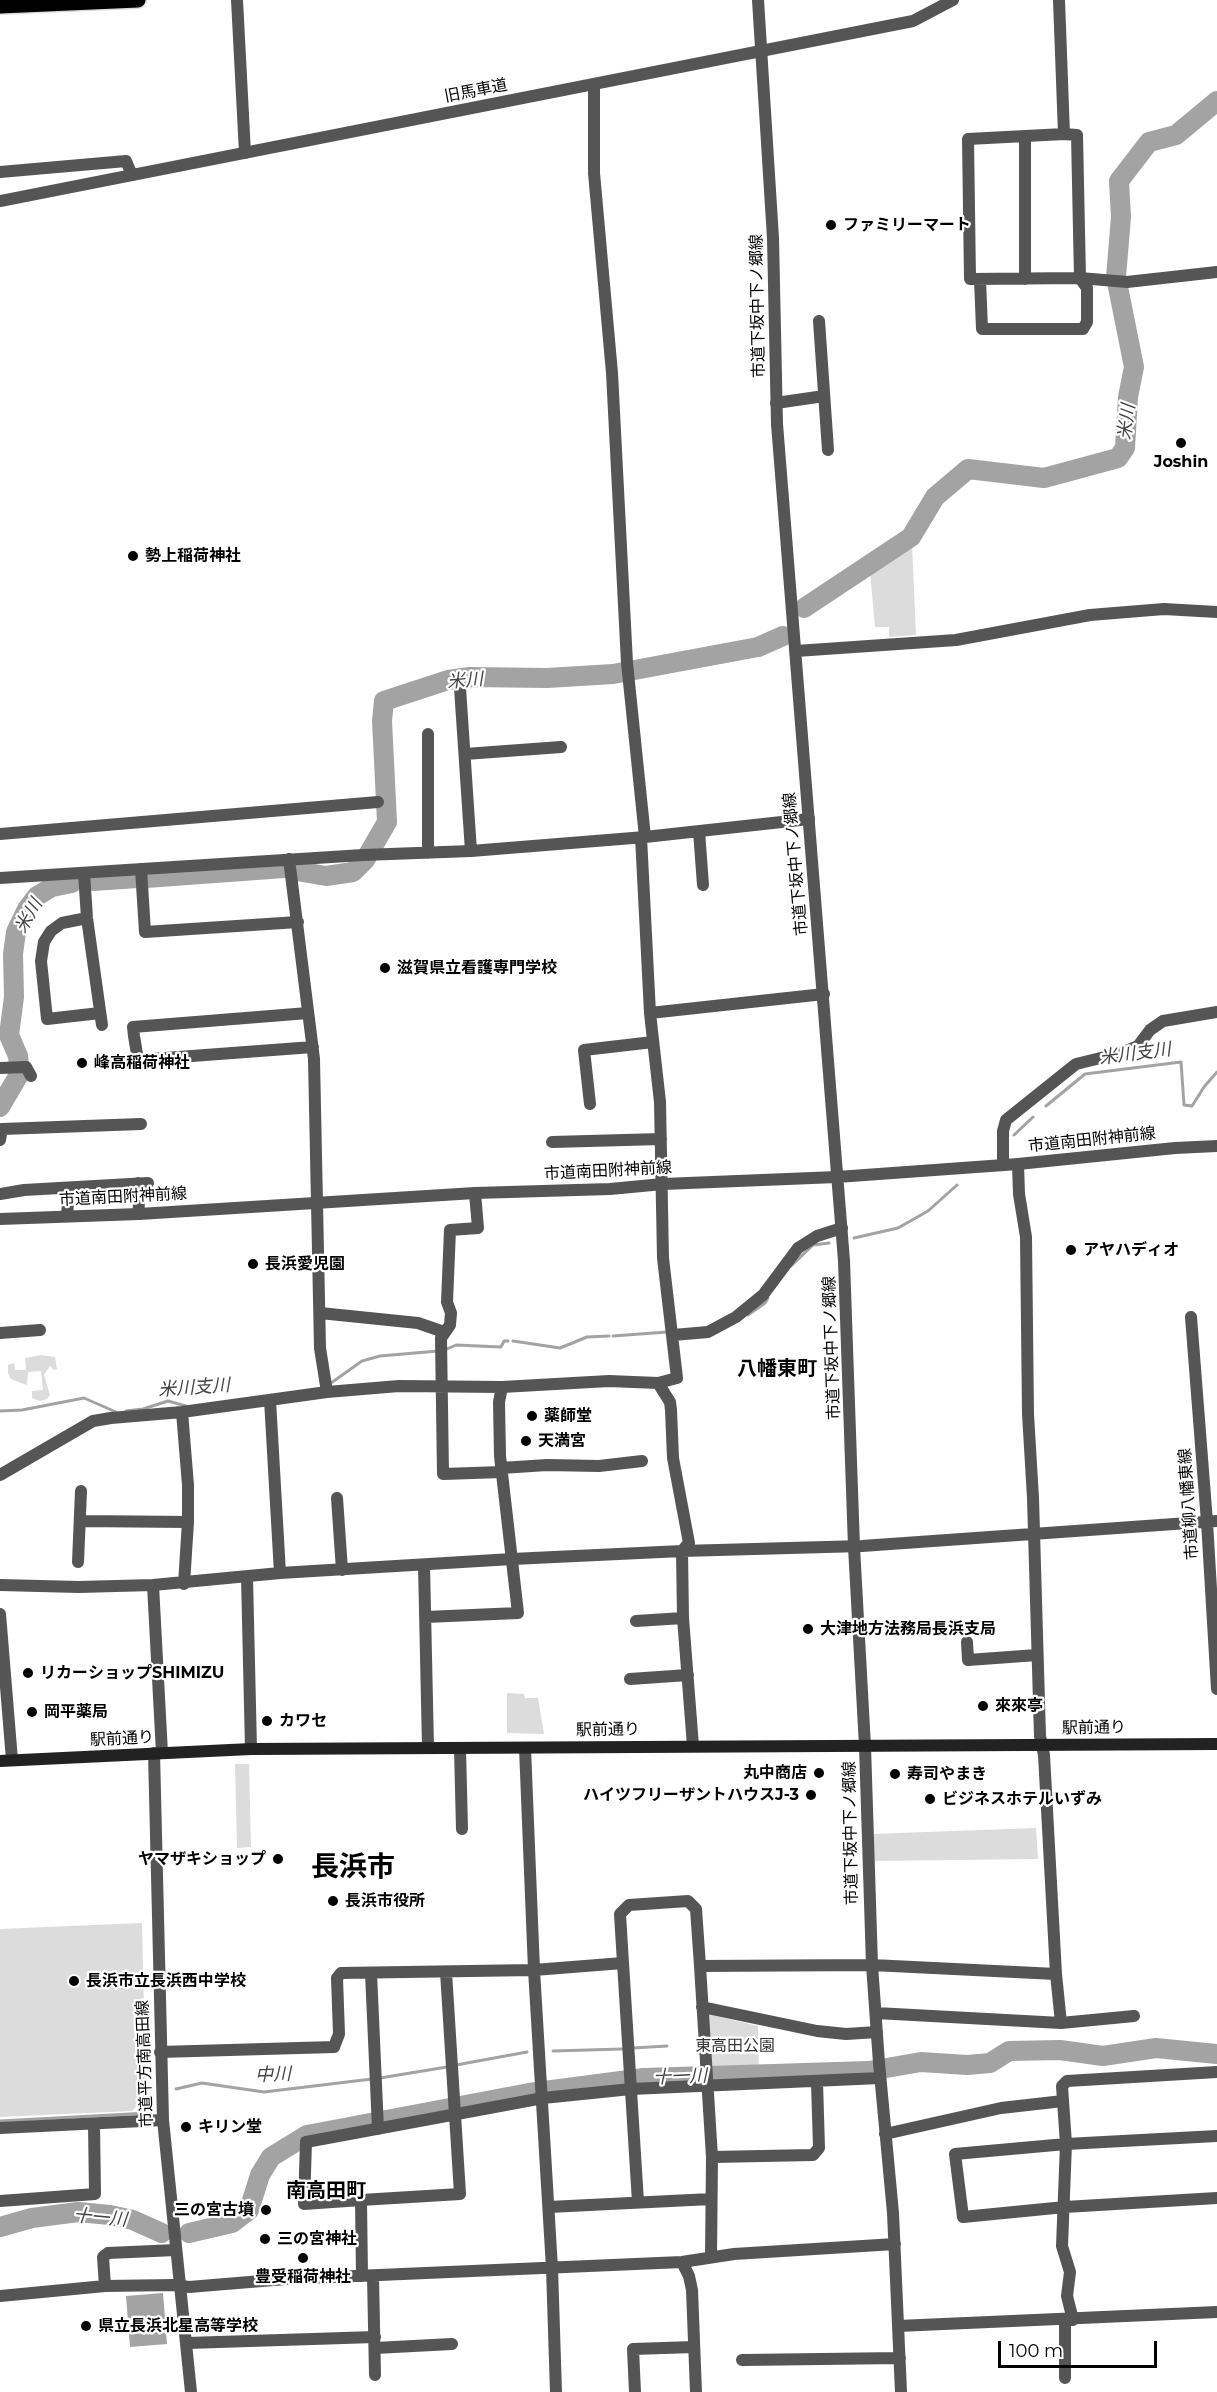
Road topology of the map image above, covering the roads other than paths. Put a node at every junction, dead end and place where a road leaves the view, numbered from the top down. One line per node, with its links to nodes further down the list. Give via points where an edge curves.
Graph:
1 (138, 0): 6 (main road)
2 (237, 0): 11 (street)
3 (758, 0): 7 (street, 市道下坂中下ノ郷線)
4 (953, 0): 7 (street, 旧馬車道, via 913,21)
5 (1059, 0): 9 (street)
6 (0, 6)
7 (762, 50): 8 (street, 旧馬車道); 21 (street, 市道下坂中下ノ郷線, via 773,238)
8 (594, 84): 11 (street, 旧馬車道); 33 (street, via 594,173 612,373 628,671)
9 (1064, 134): 10 (street); 16 (street, via 1077,135)
10 (1025, 137): 17 (street, via 968,139 970,279); 18 (street)
11 (245, 153): 13 (street, 旧馬車道)
12 (0, 172): 13 (street, via 126,161)
13 (132, 175): 14 (street, 旧馬車道)
14 (0, 201)
15 (1217, 272): 16 (street, via 1127,282)
16 (1080, 278): 17 (street, via 1087,288 1087,322 1083,329 982,329); 18 (street)
17 (981, 279): 18 (street)
18 (1025, 279)
19 (819, 321): 20 (street)
20 (824, 396): 21 (street); 22 (street)
21 (776, 403): 24 (street, 市道下坂中下ノ郷線)
22 (828, 450)
23 (1217, 612): 24 (street, via 1164,609 1090,615 956,640)
24 (796, 651): 30 (street, 市道下坂中下ノ郷線)
25 (460, 688): 28 (street)
26 (428, 734): 35 (street)
27 (561, 747): 28 (street)
28 (465, 754): 34 (street)
29 (378, 802): 32 (street)
30 (809, 819): 31 (street); 43 (street, 市道下坂中下ノ郷線)
31 (699, 831): 33 (street); 40 (street)
32 (0, 834)
33 (643, 837): 34 (street); 46 (street)
34 (471, 851): 35 (street)
35 (428, 853): 36 (street)
36 (289, 859): 37 (street); 42 (street)
37 (141, 869): 38 (street); 42 (street, via 145,932)
38 (84, 873): 39 (street); 41 (street)
39 (0, 878)
40 (703, 885)
41 (87, 918): 41 (street, via 62,923 44,942 41,961 47,1019 101,1019)
42 (298, 922): 45 (street)
43 (824, 994): 46 (street); 59 (street, 市道下坂中下ノ郷線)
44 (1217, 1012): 58 (street, via 1163,1021 1138,1046 1076,1064 1006,1120)
45 (308, 1013): 48 (street); 48 (street, via 133,1027 130,1036 138,1060)
46 (650, 1013): 47 (street)
47 (653, 1042): 51 (street, via 584,1050); 53 (street)
48 (312, 1047): 64 (street)
49 (0, 1068): 50 (street)
50 (24, 1070)
51 (590, 1104)
52 (141, 1124): 54 (street, via 2,1129)
53 (661, 1138): 55 (street); 60 (street)
54 (0, 1140)
55 (552, 1142)
56 (1217, 1146): 57 (street, 市道南田附神前線)
57 (1018, 1164): 58 (street, 市道南田附神前線); 89 (street, via 1026,1237)
58 (1003, 1165): 59 (street, 市道南田附神前線)
59 (837, 1177): 60 (street, 市道南田附神前線); 68 (street, 市道下坂中下ノ郷線)
60 (663, 1184): 62 (street, 市道南田附神前線); 74 (street, via 663,1258)
61 (69, 1188): 63 (street); 65 (street, via 143,1183); 66 (street)
62 (475, 1193): 64 (street, 市道南田附神前線); 72 (street, via 478,1228 450,1230 447,1302 451,1313 450,1325)
63 (0, 1194)
64 (317, 1202): 65 (street, 市道南田附神前線); 69 (street)
65 (139, 1214): 66 (street, 市道南田附神前線)
66 (67, 1215): 67 (street, 市道南田附神前線)
67 (0, 1219)
68 (842, 1228): 74 (street, via 817,1236 798,1248 763,1295 736,1317 708,1332); 90 (street, 市道下坂中下ノ郷線)
69 (320, 1313): 72 (street, via 418,1323); 78 (street, via 320,1348)
70 (1191, 1317): 88 (street, 市道柳八幡東線)
71 (40, 1330): 73 (street)
72 (444, 1332): 76 (street)
73 (0, 1333)
74 (673, 1335): 75 (street, via 677,1378)
75 (658, 1383): 77 (street, via 609,1381); 91 (street, via 670,1402 673,1458 689,1543)
76 (441, 1386): 77 (street); 78 (street); 82 (street, via 443,1474)
77 (502, 1387): 82 (street)
78 (327, 1392): 79 (street)
79 (270, 1400): 80 (street); 96 (street)
80 (182, 1412): 83 (street, via 93,1421); 87 (street)
81 (642, 1461): 82 (street)
82 (501, 1470): 92 (street)
83 (0, 1475)
84 (81, 1491): 86 (street)
85 (337, 1498): 95 (street)
86 (80, 1521): 87 (street); 93 (street)
87 (188, 1522): 98 (street)
88 (1212, 1522): 89 (street); 109 (street, 市道柳八幡東線)
89 (1034, 1534): 90 (street); 106 (street)
90 (854, 1547): 91 (street); 112 (street, 市道下坂中下ノ郷線)
91 (682, 1551): 92 (street); 103 (street)
92 (512, 1559): 94 (street); 102 (street, via 518,1613)
93 (78, 1562)
94 (424, 1565): 95 (street); 102 (street)
95 (342, 1570): 96 (street)
96 (280, 1573): 97 (street)
97 (247, 1577): 98 (street); 117 (street)
98 (184, 1584): 99 (street)
99 (153, 1585): 100 (street); 118 (street, 市道平方南高田線)
100 (0, 1586)
101 (0, 1614): 119 (street)
102 (426, 1617): 114 (street)
103 (683, 1618): 104 (street); 107 (street)
104 (636, 1621)
105 (966, 1642): 106 (street, via 968,1660)
106 (1037, 1655): 113 (street)
107 (688, 1675): 108 (street); 111 (street)
108 (630, 1678)
109 (1217, 1689)
110 (1217, 1744): 113 (main road, 駅前通り)
111 (693, 1746): 112 (main road, 駅前通り); 116 (main road, 駅前通り)
112 (865, 1746): 113 (main road, 駅前通り); 122 (street, 市道下坂中下ノ郷線)
113 (1041, 1746): 127 (street)
114 (428, 1748): 115 (main road, 駅前通り); 117 (main road, 駅前通り)
115 (460, 1748): 116 (main road, 駅前通り); 120 (street)
116 (525, 1748): 124 (street)
117 (251, 1749): 118 (main road, 駅前通り)
118 (158, 1753): 119 (main road, 駅前通り); 133 (street, 市道平方南高田線)
119 (6, 1761)
120 (462, 1829)
121 (623, 1963): 123 (street, via 620,1914 629,1905 688,1901 696,1909); 124 (street); 138 (street)
122 (872, 1965): 123 (street); 127 (street); 129 (street, 市道下坂中下ノ郷線)
123 (700, 1966): 128 (street)
124 (534, 1970): 125 (street); 139 (street)
125 (446, 1971): 126 (street); 141 (street)
126 (370, 1973): 133 (street, via 338,1976 339,2034 334,2047); 143 (street)
127 (1056, 1974): 131 (street)
128 (702, 2007): 132 (street, via 817,2031); 136 (street)
129 (876, 2013): 131 (street); 132 (street, 市道下坂中下ノ郷線)
130 (1134, 2016): 131 (street)
131 (1062, 2023)
132 (877, 2032): 134 (street, 市道下坂中下ノ郷線)
133 (160, 2052): 142 (street, 市道平方南高田線)
134 (880, 2071): 137 (street); 146 (street, 市道下坂中下ノ郷線)
135 (1217, 2072): 140 (street, via 1067,2080 1062,2086)
136 (707, 2080): 137 (street); 138 (street); 149 (street)
137 (817, 2082): 149 (street, via 819,2148 813,2155)
138 (631, 2083): 139 (street); 154 (street)
139 (542, 2092): 141 (street); 155 (street)
140 (1063, 2101): 146 (street, via 1001,2108); 148 (street)
141 (454, 2108): 143 (street); 152 (street, via 460,2194)
142 (163, 2120): 144 (street); 158 (street, 市道平方南高田線)
143 (378, 2122): 152 (street, via 306,2142 304,2204)
144 (94, 2124): 145 (street); 153 (street, via 95,2194)
145 (0, 2128)
146 (885, 2134): 157 (street, 市道下坂中下ノ郷線)
147 (1217, 2136): 148 (street)
148 (1066, 2144): 156 (street); 156 (street, via 955,2154 963,2217)
149 (712, 2157): 150 (street)
150 (711, 2199): 154 (street); 159 (street)
151 (1217, 2199): 156 (street)
152 (361, 2200): 162 (street)
153 (0, 2201)
154 (638, 2202): 155 (street)
155 (549, 2207): 161 (street)
156 (1065, 2207): 167 (street, via 1062,2246 1070,2272)
157 (895, 2244): 159 (street); 168 (street, 市道下坂中下ノ郷線)
158 (176, 2250): 163 (street, 市道平方南高田線); 164 (street, via 108,2253 103,2257)
159 (711, 2257): 160 (street)
160 (681, 2262): 161 (street); 172 (street, via 692,2290)
161 (552, 2268): 162 (street); 178 (street)
162 (368, 2276): 163 (street); 170 (street)
163 (181, 2285): 164 (street); 169 (street, 市道平方南高田線)
164 (105, 2286): 165 (street)
165 (0, 2296)
166 (1217, 2312): 167 (street)
167 (1069, 2320): 168 (street); 176 (street)
168 (898, 2326): 173 (street, 市道下坂中下ノ郷線)
169 (187, 2343): 170 (street); 177 (street, 市道平方南高田線)
170 (375, 2343): 171 (street); 175 (street)
171 (452, 2344)
172 (694, 2347): 179 (street, via 633,2349); 180 (street)
173 (900, 2358): 174 (street); 181 (street, 市道下坂中下ノ郷線)
174 (742, 2360)
175 (375, 2375)
176 (1065, 2378)
177 (191, 2392)
178 (556, 2392)
179 (635, 2392)
180 (696, 2392)
181 (901, 2392)

